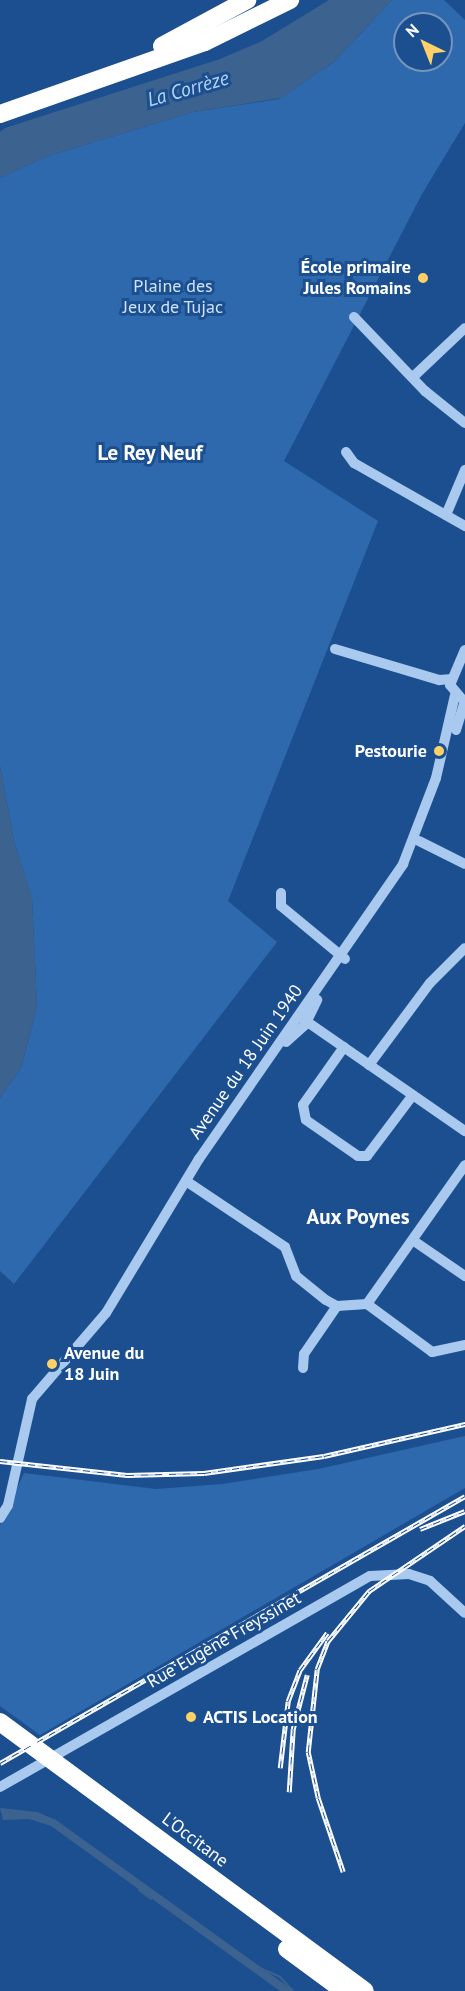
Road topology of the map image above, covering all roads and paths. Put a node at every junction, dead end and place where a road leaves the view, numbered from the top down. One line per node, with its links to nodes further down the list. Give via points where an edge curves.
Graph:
1 (247, 0): 3 (highway, via 168,44)
2 (290, 0): 4 (highway, via 205,42)
3 (0, 102)
4 (0, 114)
5 (354, 317): 7 (street)
6 (463, 335): 7 (street)
7 (413, 377): 8 (street)
8 (465, 423)
9 (346, 452): 11 (street, via 354,464)
10 (465, 470): 11 (street)
11 (446, 515): 12 (street)
12 (465, 526)
13 (335, 649): 15 (street)
14 (465, 650): 15 (street, Avenue du 18 Juin 1940)
15 (458, 687): 16 (street, Avenue du 18 Juin 1940, via 435,806); 20 (street, Avenue du 18 Juin 1940, via 436,778 405,860)
16 (419, 841): 17 (street); 20 (street, Avenue du 18 Juin 1940)
17 (465, 864)
18 (281, 894): 20 (street, via 281,906)
19 (464, 951): 23 (street, via 430,983)
20 (343, 958): 21 (street, Avenue du 18 Juin 1940)
21 (304, 1020): 22 (street); 27 (street, Avenue du 18 Juin 1940); 27 (street, Avenue du 18 Juin 1940, via 253,1079)
22 (344, 1047): 23 (street); 24 (street, via 303,1105 306,1120 358,1156 367,1156)
23 (369, 1065): 24 (street)
24 (412, 1095): 25 (street)
25 (465, 1131)
26 (463, 1172): 28 (street)
27 (188, 1182): 31 (street, via 285,1247 300,1281); 34 (street, Avenue du 18 Juin 1940, via 106,1313 40,1388 27,1410)
28 (414, 1241): 29 (street); 30 (street)
29 (465, 1276)
30 (367, 1304): 31 (street); 32 (street, via 432,1352)
31 (337, 1306): 33 (street, via 304,1354)
32 (465, 1345)
33 (303, 1368)
34 (8, 1500): 35 (street); 36 (street, Avenue du 18 Juin 1940)
35 (0, 1509)
36 (0, 1518)
37 (465, 1613): 41 (street, Rue Eugène Freyssinet, via 430,1581 409,1574 370,1576)
38 (0, 1722): 39 (highway, L'Occitane)
39 (8, 1736): 40 (highway, L'Occitane)
40 (64, 1775): 42 (highway, L'Occitane); 43 (highway, L'Occitane)
41 (0, 1787)
42 (344, 1991)
43 (365, 1991)

